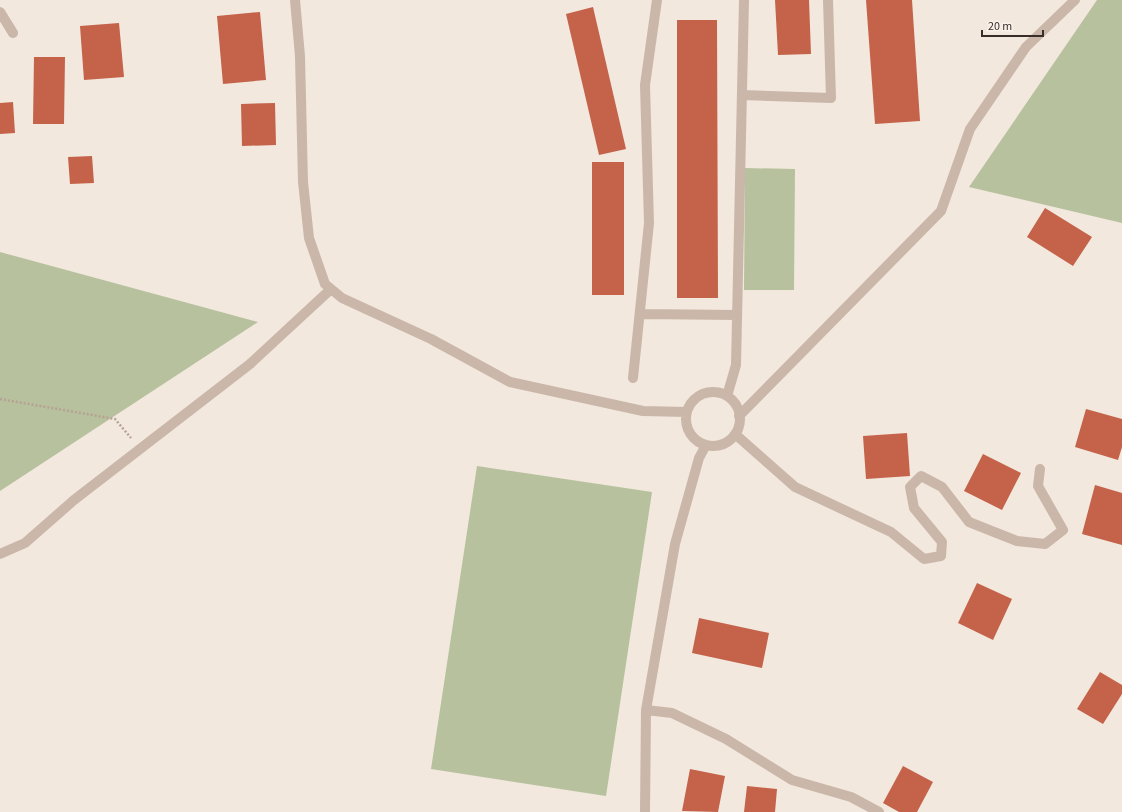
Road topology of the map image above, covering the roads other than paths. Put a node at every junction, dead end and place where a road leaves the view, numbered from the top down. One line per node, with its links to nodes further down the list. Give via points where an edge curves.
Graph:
1 (295, 0): 9 (street, via 300,56 303,182 309,238 325,284)
2 (657, 0): 10 (street, via 645,85 649,223)
3 (744, 0): 8 (street)
4 (828, 0): 8 (street, via 831,98)
5 (1075, 0): 15 (street, via 1026,47 970,129 941,211)
6 (0, 12): 7 (street)
7 (13, 33)
8 (742, 95): 11 (street)
9 (331, 289): 14 (street, via 342,298 431,339 510,382 643,411); 19 (street, via 250,364 74,500 25,543)
10 (640, 314): 11 (street); 12 (street)
11 (737, 315): 13 (street, via 736,365)
12 (633, 378)
13 (727, 396): 14 (street, via 711,392 703,394 696,398); 15 (street, via 734,402)
14 (687, 412): 17 (street, via 689,431)
15 (739, 416): 16 (street, via 739,426)
16 (735, 434): 17 (street, via 722,444); 18 (street, via 795,487 891,532 924,559 941,556 942,542 914,508 910,486 921,476 942,486 969,522 1017,541 1045,544 1063,530 1038,486)
17 (706, 445): 20 (street, via 699,458 675,544)
18 (1040, 469)
19 (0, 554)
20 (646, 710): 21 (street); 22 (street, via 672,713 726,739 792,780 851,797)
21 (645, 812)
22 (879, 812)

